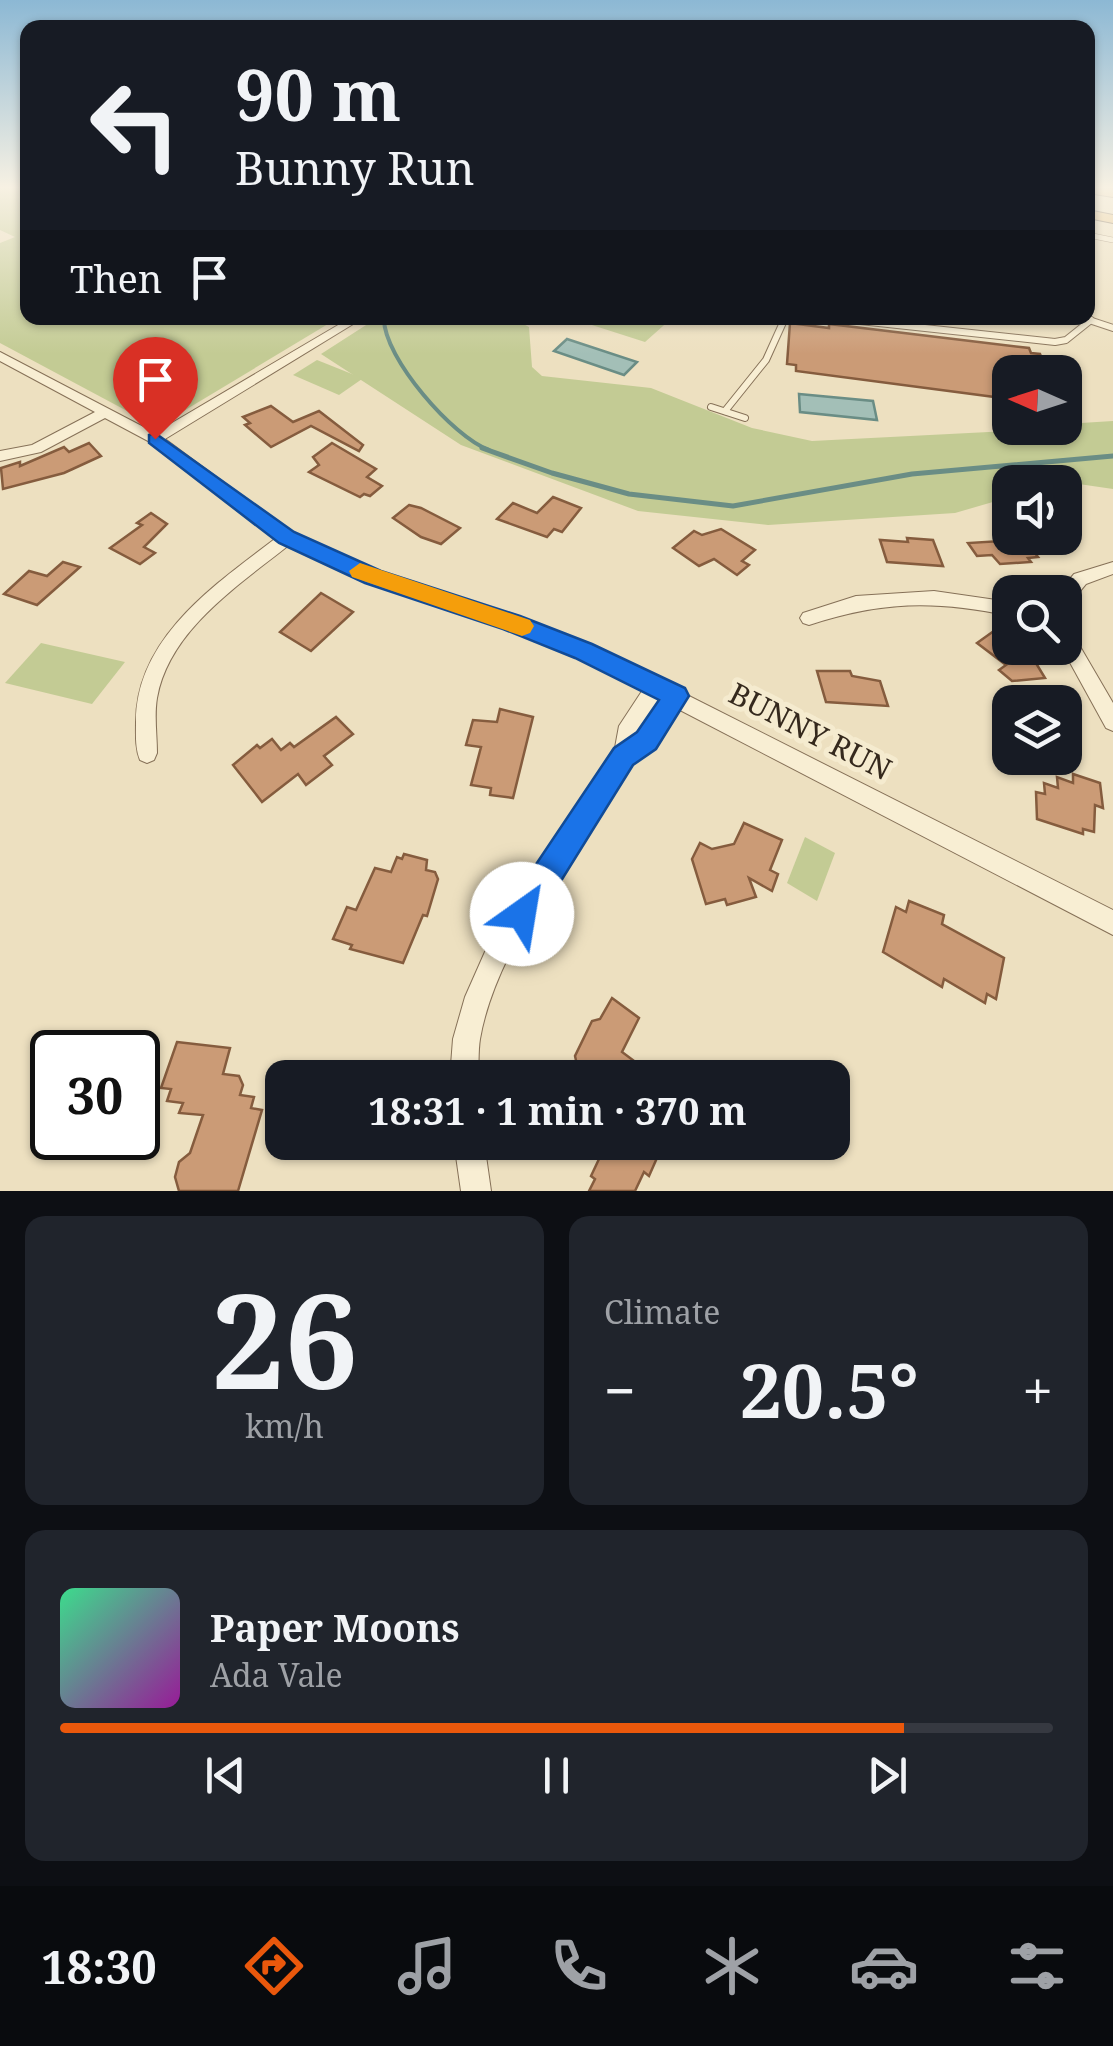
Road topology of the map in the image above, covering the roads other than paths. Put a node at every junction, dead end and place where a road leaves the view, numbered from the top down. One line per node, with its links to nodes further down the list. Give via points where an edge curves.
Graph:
1 (345, 325): 10 (street)
2 (782, 325): 7 (lane, via 766,360)
3 (897, 325): 4 (lane, via 1055,342)
4 (1081, 325)
5 (2, 358): 8 (street, BUNNY RUN)
6 (712, 407): 7 (lane)
7 (725, 411): 9 (lane)
8 (105, 412): 10 (street, BUNNY RUN); 11 (street, via 36,450)
9 (745, 418)
10 (155, 439): 12 (street, BUNNY RUN)
11 (0, 456)
12 (286, 538): 18 (street, BUNNY RUN, via 373,577 530,629); 20 (street, via 168,644 148,694)
13 (1113, 568): 14 (street)
14 (1082, 578)
15 (992, 607): 16 (street, via 929,598 840,603)
16 (808, 618)
17 (1081, 665): 19 (street)
18 (666, 691): 21 (street, BUNNY RUN); 22 (street, via 646,740 624,756 485,974)
19 (1113, 722)
20 (147, 752)
21 (1113, 922)
22 (462, 1060)
23 (472, 1160): 24 (street)
24 (476, 1191)

